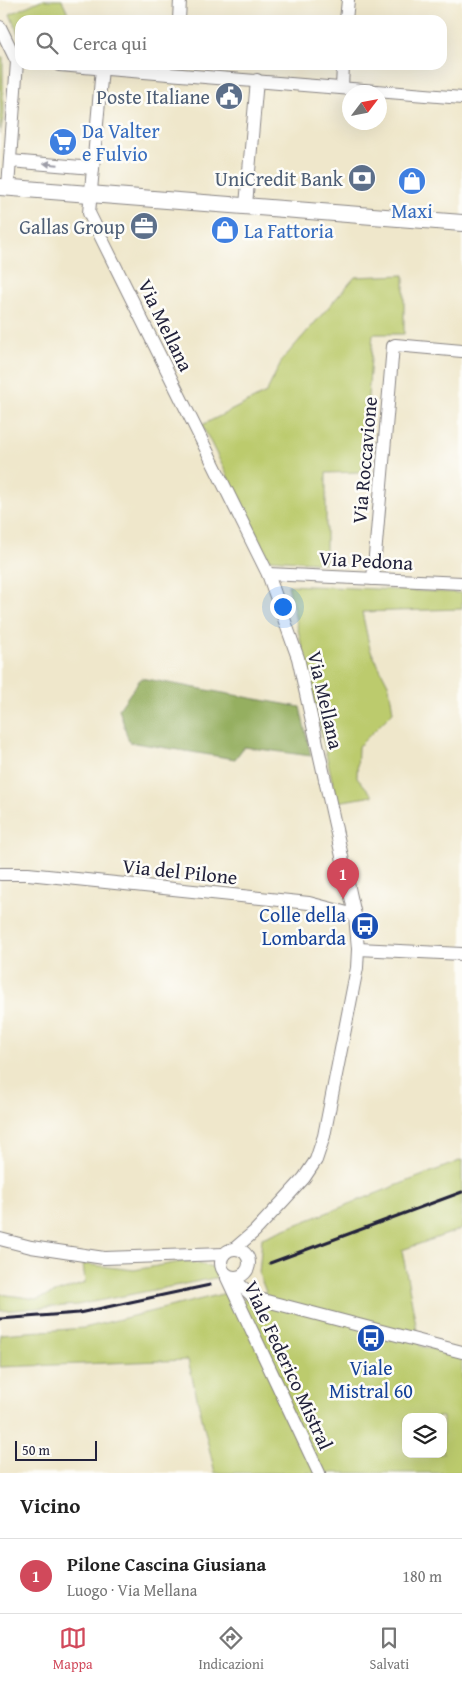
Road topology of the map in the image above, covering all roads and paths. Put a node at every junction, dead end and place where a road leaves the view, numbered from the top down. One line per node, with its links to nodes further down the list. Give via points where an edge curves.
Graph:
1 (180, 0): 3 (street)
2 (348, 0): 4 (street)
3 (179, 15)
4 (346, 15)
5 (0, 27): 6 (street)
6 (15, 56)
7 (17, 70): 16 (street)
8 (102, 70): 17 (street, Via Mellana)
9 (176, 70): 11 (street)
10 (343, 70): 12 (street)
11 (257, 80): 13 (street); 20 (street)
12 (342, 85)
13 (342, 88)
14 (387, 92): 15 (street)
15 (462, 98)
16 (10, 161): 17 (street, one-way to 16); 18 (street)
17 (92, 168): 19 (street, Via Mellana)
18 (4, 187): 19 (main road)
19 (90, 193): 20 (main road); 23 (street, Via Mellana, via 89,213)
20 (246, 205): 21 (main road)
21 (462, 223)
22 (462, 351): 24 (street, Via Roccavione, via 393,346)
23 (268, 574): 24 (street, Via Pedona); 27 (street, Via Mellana, via 298,658)
24 (373, 579): 25 (street, Via Pedona)
25 (462, 583)
26 (0, 874): 27 (street, Via del Pilone, via 28,874 309,903)
27 (355, 915): 28 (street, Via Mellana)
28 (358, 949): 29 (street); 30 (street, Via Mellana, via 321,1148 304,1178)
29 (462, 954)
30 (255, 1231): 32 (street); 33 (street, Via Mellana)
31 (0, 1239): 33 (street, Viale Federico Mistral, via 104,1258 190,1256)
32 (249, 1258): 33 (street, Viale Federico Mistral, via 243,1251); 34 (street, Viale Federico Mistral, via 250,1266)
33 (227, 1264): 34 (street, Viale Federico Mistral); 35 (street, Viale Federico Mistral, via 254,1298); 37 (street, Viale Federico Mistral)
34 (245, 1274): 35 (street, Viale Federico Mistral)
35 (269, 1302): 36 (street, Viale Federico Mistral)
36 (462, 1352)
37 (319, 1473)

